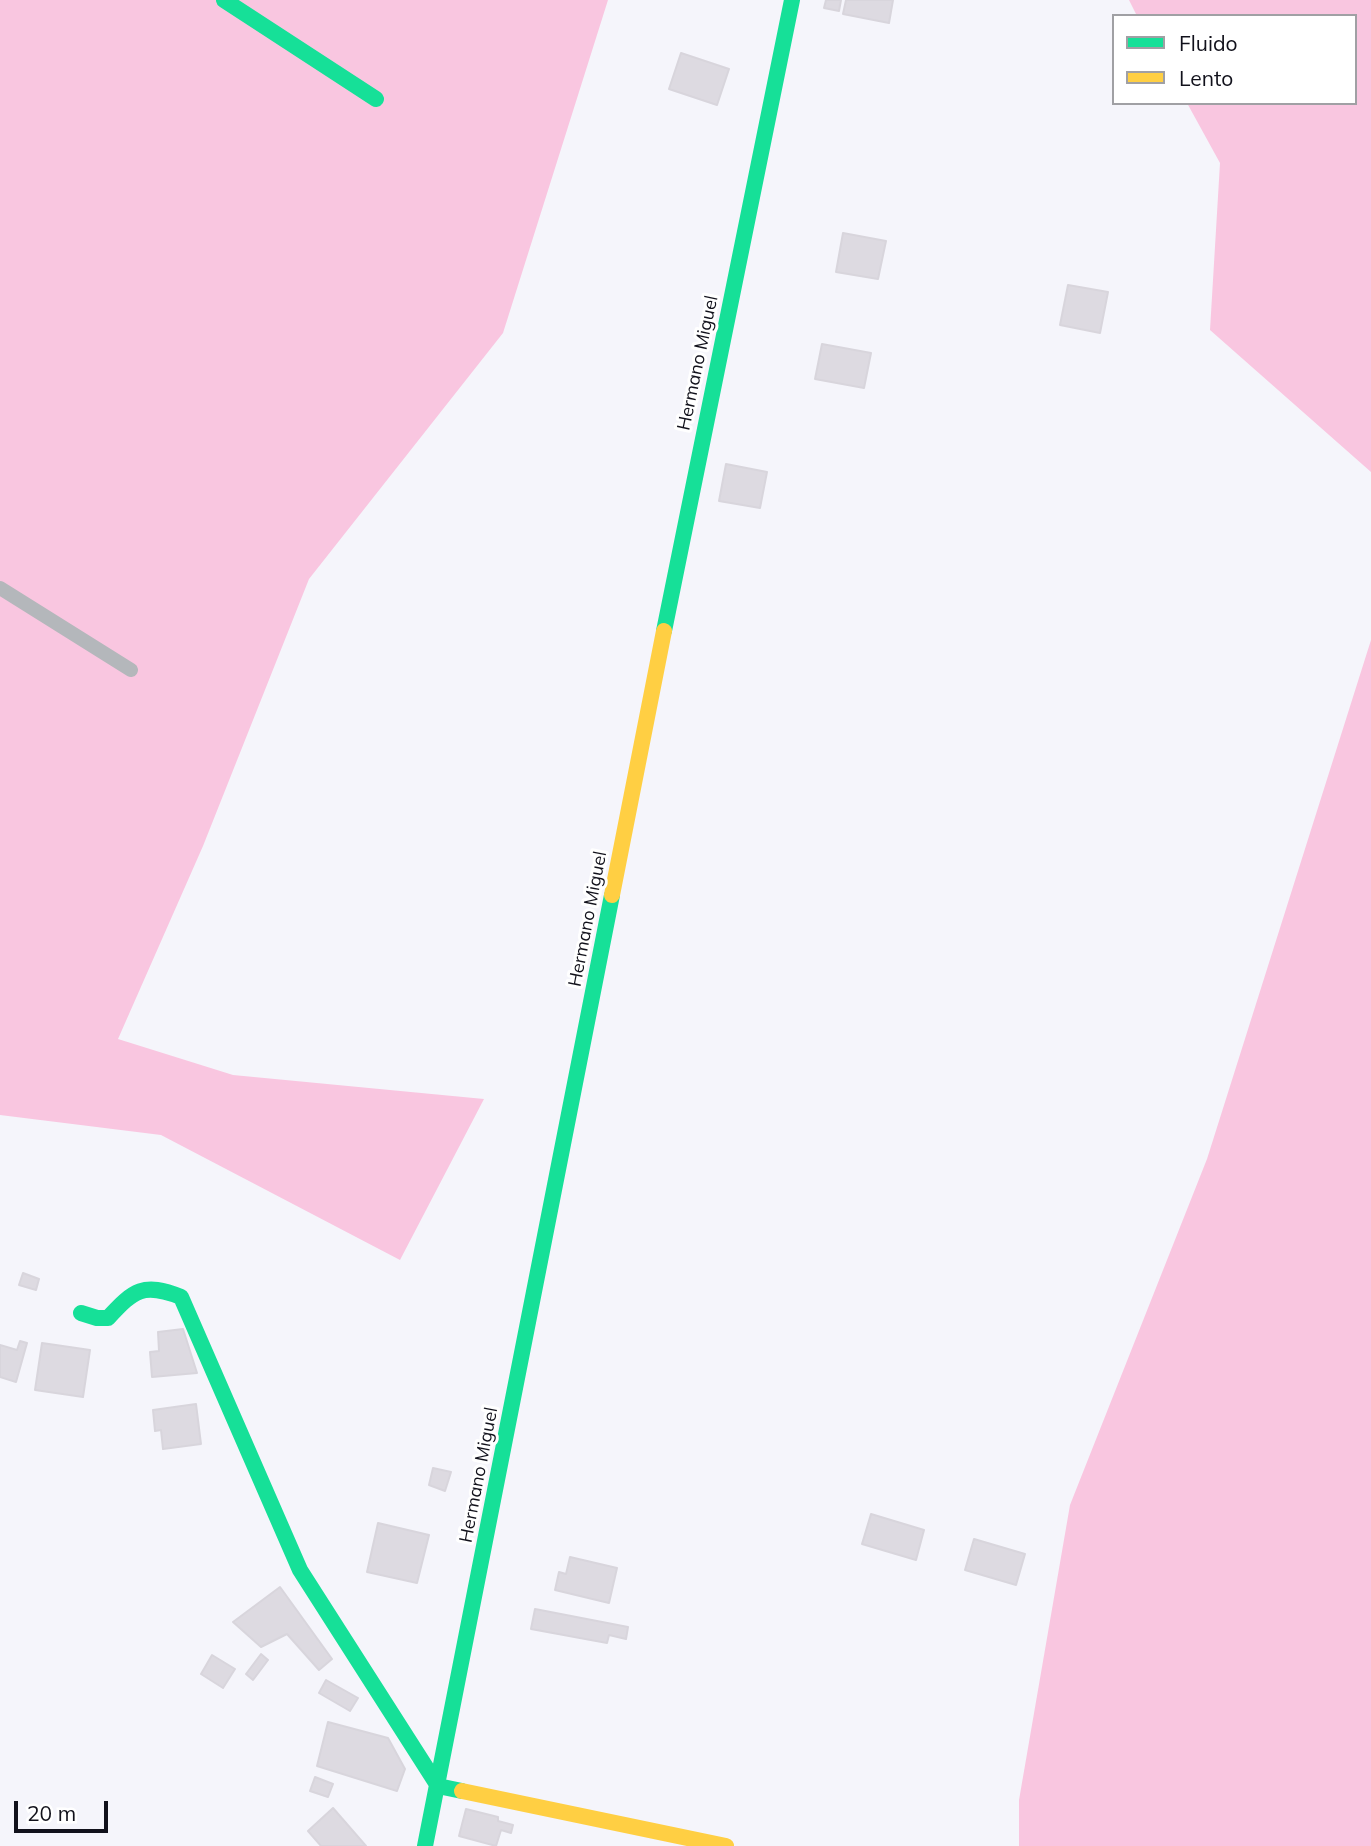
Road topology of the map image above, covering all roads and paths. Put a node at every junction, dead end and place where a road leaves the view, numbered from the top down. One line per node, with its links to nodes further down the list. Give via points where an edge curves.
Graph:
1 (224, 0): 3 (street)
2 (792, 0): 7 (street, Hermano Miguel)
3 (376, 99)
4 (0, 588): 5 (lane)
5 (131, 670)
6 (81, 1313): 7 (street, via 108,1318 134,1290 157,1287 181,1297 300,1570)
7 (438, 1786): 8 (street, Hermano Miguel); 9 (street)
8 (425, 1846)
9 (726, 1846)

